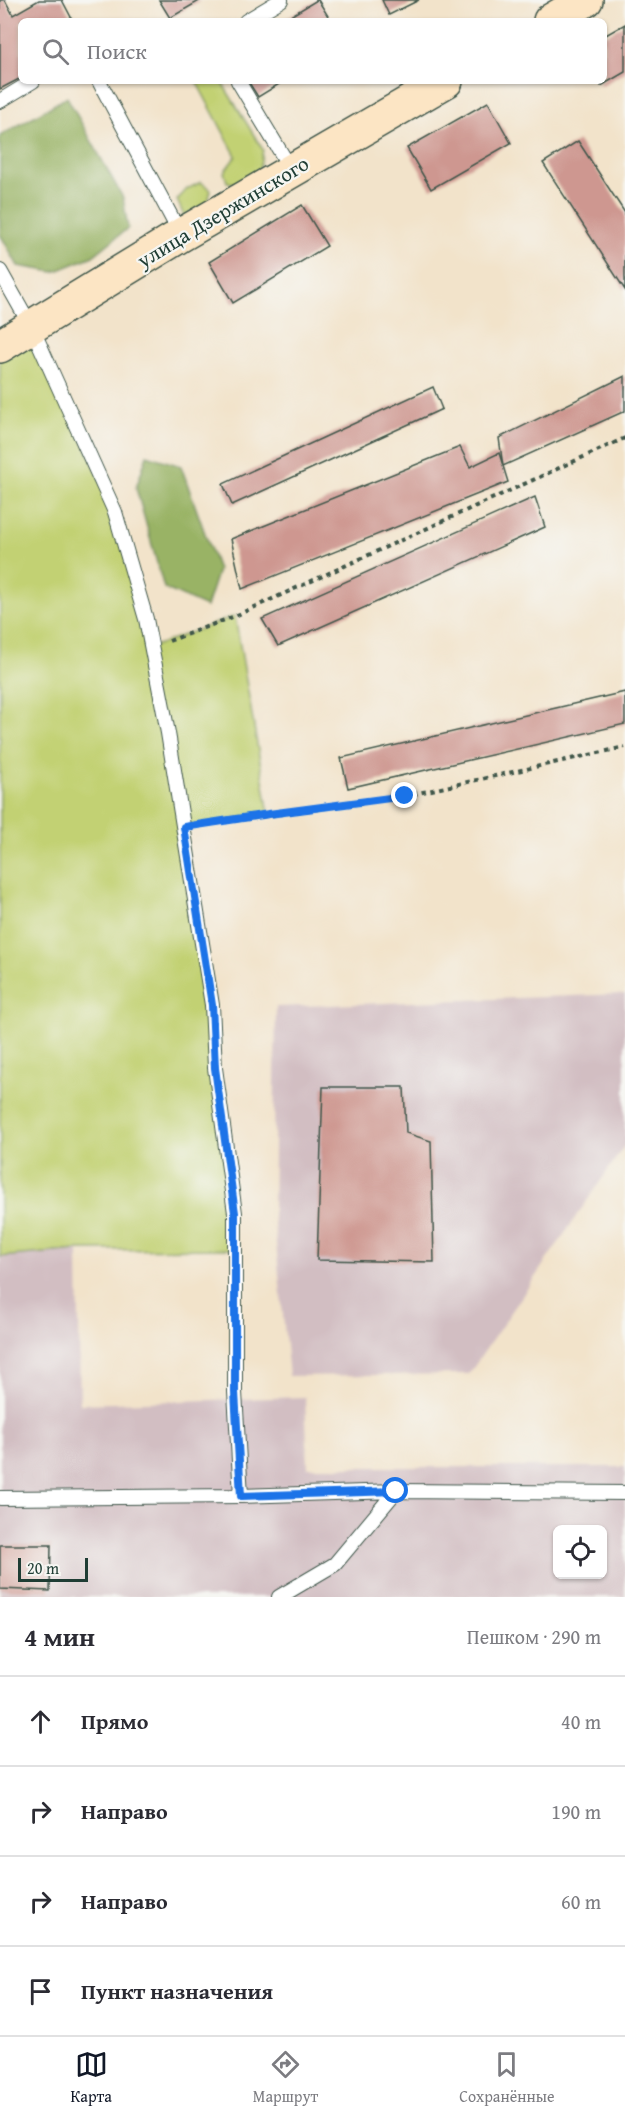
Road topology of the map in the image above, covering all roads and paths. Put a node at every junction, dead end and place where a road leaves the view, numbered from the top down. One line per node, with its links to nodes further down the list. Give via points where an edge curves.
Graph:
1 (281, 0): 3 (lane)
2 (586, 0): 4 (street)
3 (251, 18)
4 (555, 18)
5 (28, 84): 9 (lane)
6 (101, 84): 11 (lane)
7 (240, 84): 10 (lane)
8 (442, 84): 10 (street, улица Дзержинского)
9 (0, 100)
10 (292, 171): 11 (street, улица Дзержинского)
11 (181, 235): 13 (street, улица Дзержинского)
12 (0, 271): 13 (lane)
13 (32, 328): 14 (street, улица Дзержинского); 16 (lane, via 115,512)
14 (0, 346)
15 (625, 438): 16 (path, via 235,616)
16 (151, 648): 18 (lane)
17 (625, 747): 18 (path, via 405,796)
18 (184, 827): 21 (lane, via 212,1005 215,1068 235,1213 235,1392)
19 (396, 1491): 20 (lane); 21 (lane); 23 (lane, via 335,1564)
20 (625, 1493)
21 (241, 1496): 22 (lane)
22 (0, 1498)
23 (279, 1597)

